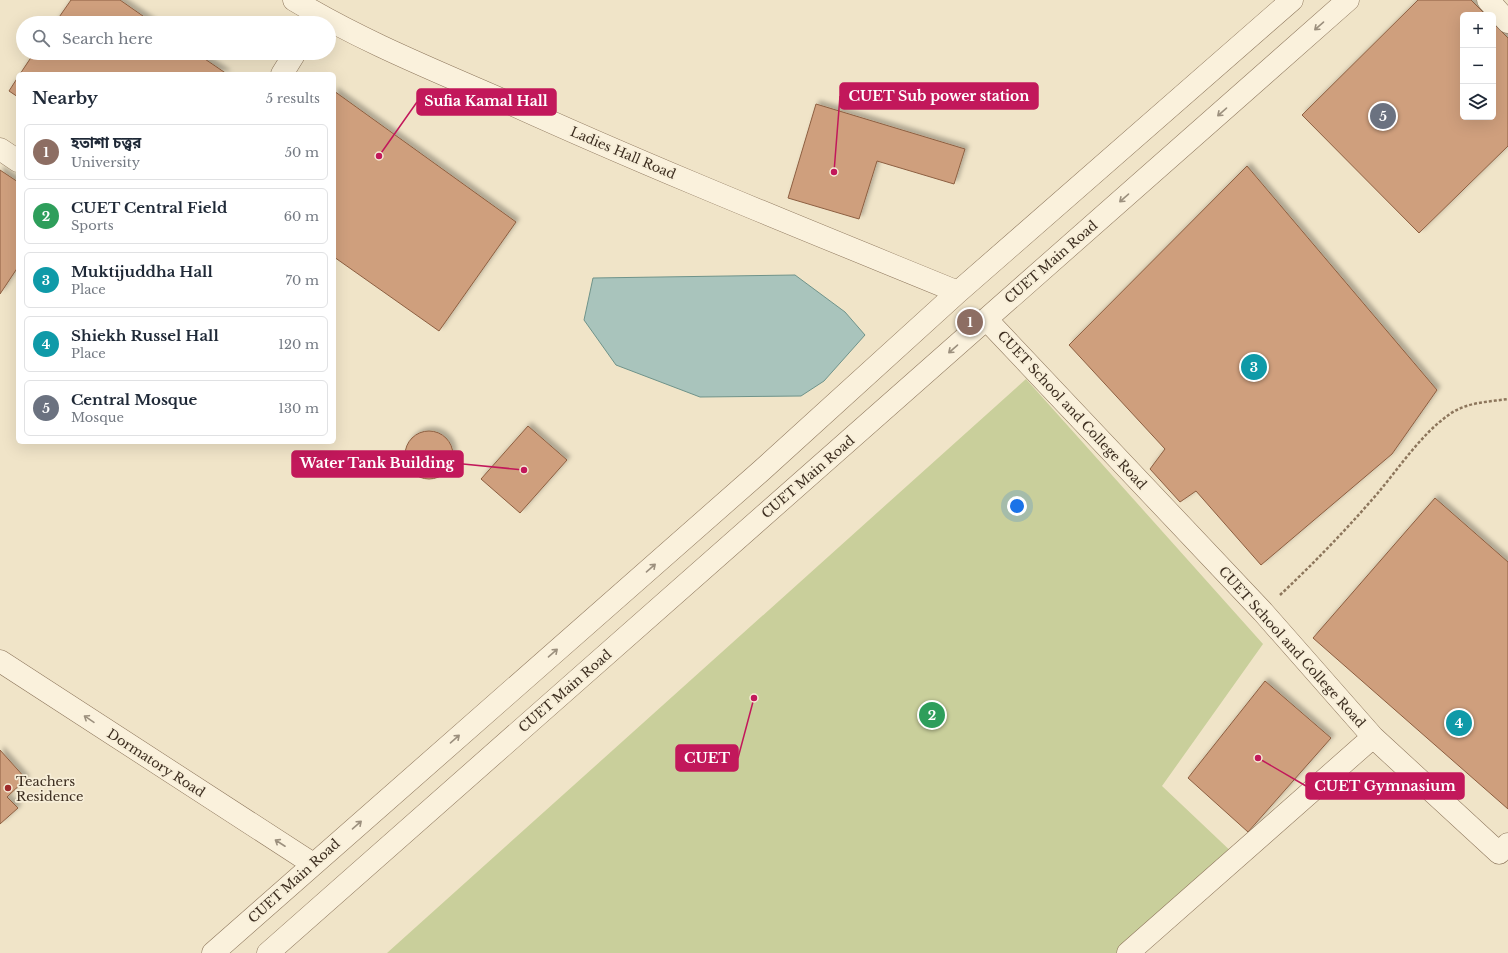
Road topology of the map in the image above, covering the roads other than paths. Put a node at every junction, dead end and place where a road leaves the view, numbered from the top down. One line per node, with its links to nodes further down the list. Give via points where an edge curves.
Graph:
1 (294, 0): 5 (lane, Ladies Hall Road)
2 (1292, 0): 12 (lane, CUET Main Road)
3 (1348, 0): 13 (lane, CUET Main Road, one-way to 13)
4 (1488, 0): 6 (lane)
5 (313, 16)
6 (1508, 22)
7 (336, 27): 12 (lane, Ladies Hall Road, via 563,128)
8 (291, 60): 9 (lane)
9 (283, 72)
10 (0, 149): 11 (lane)
11 (16, 160)
12 (958, 292): 17 (lane, CUET Main Road, one-way to 12, via 761,471)
13 (986, 319): 15 (lane, CUET School and College Road, via 1263,612); 18 (lane, CUET Main Road, one-way to 18)
14 (0, 662): 17 (lane, Dormatory Road, one-way to 14)
15 (1373, 737): 16 (lane, via 1499,853); 20 (lane, CUET School and College Road)
16 (1508, 844)
17 (313, 864): 19 (lane, CUET Main Road)
18 (282, 949)
19 (213, 953)
20 (1128, 953)

